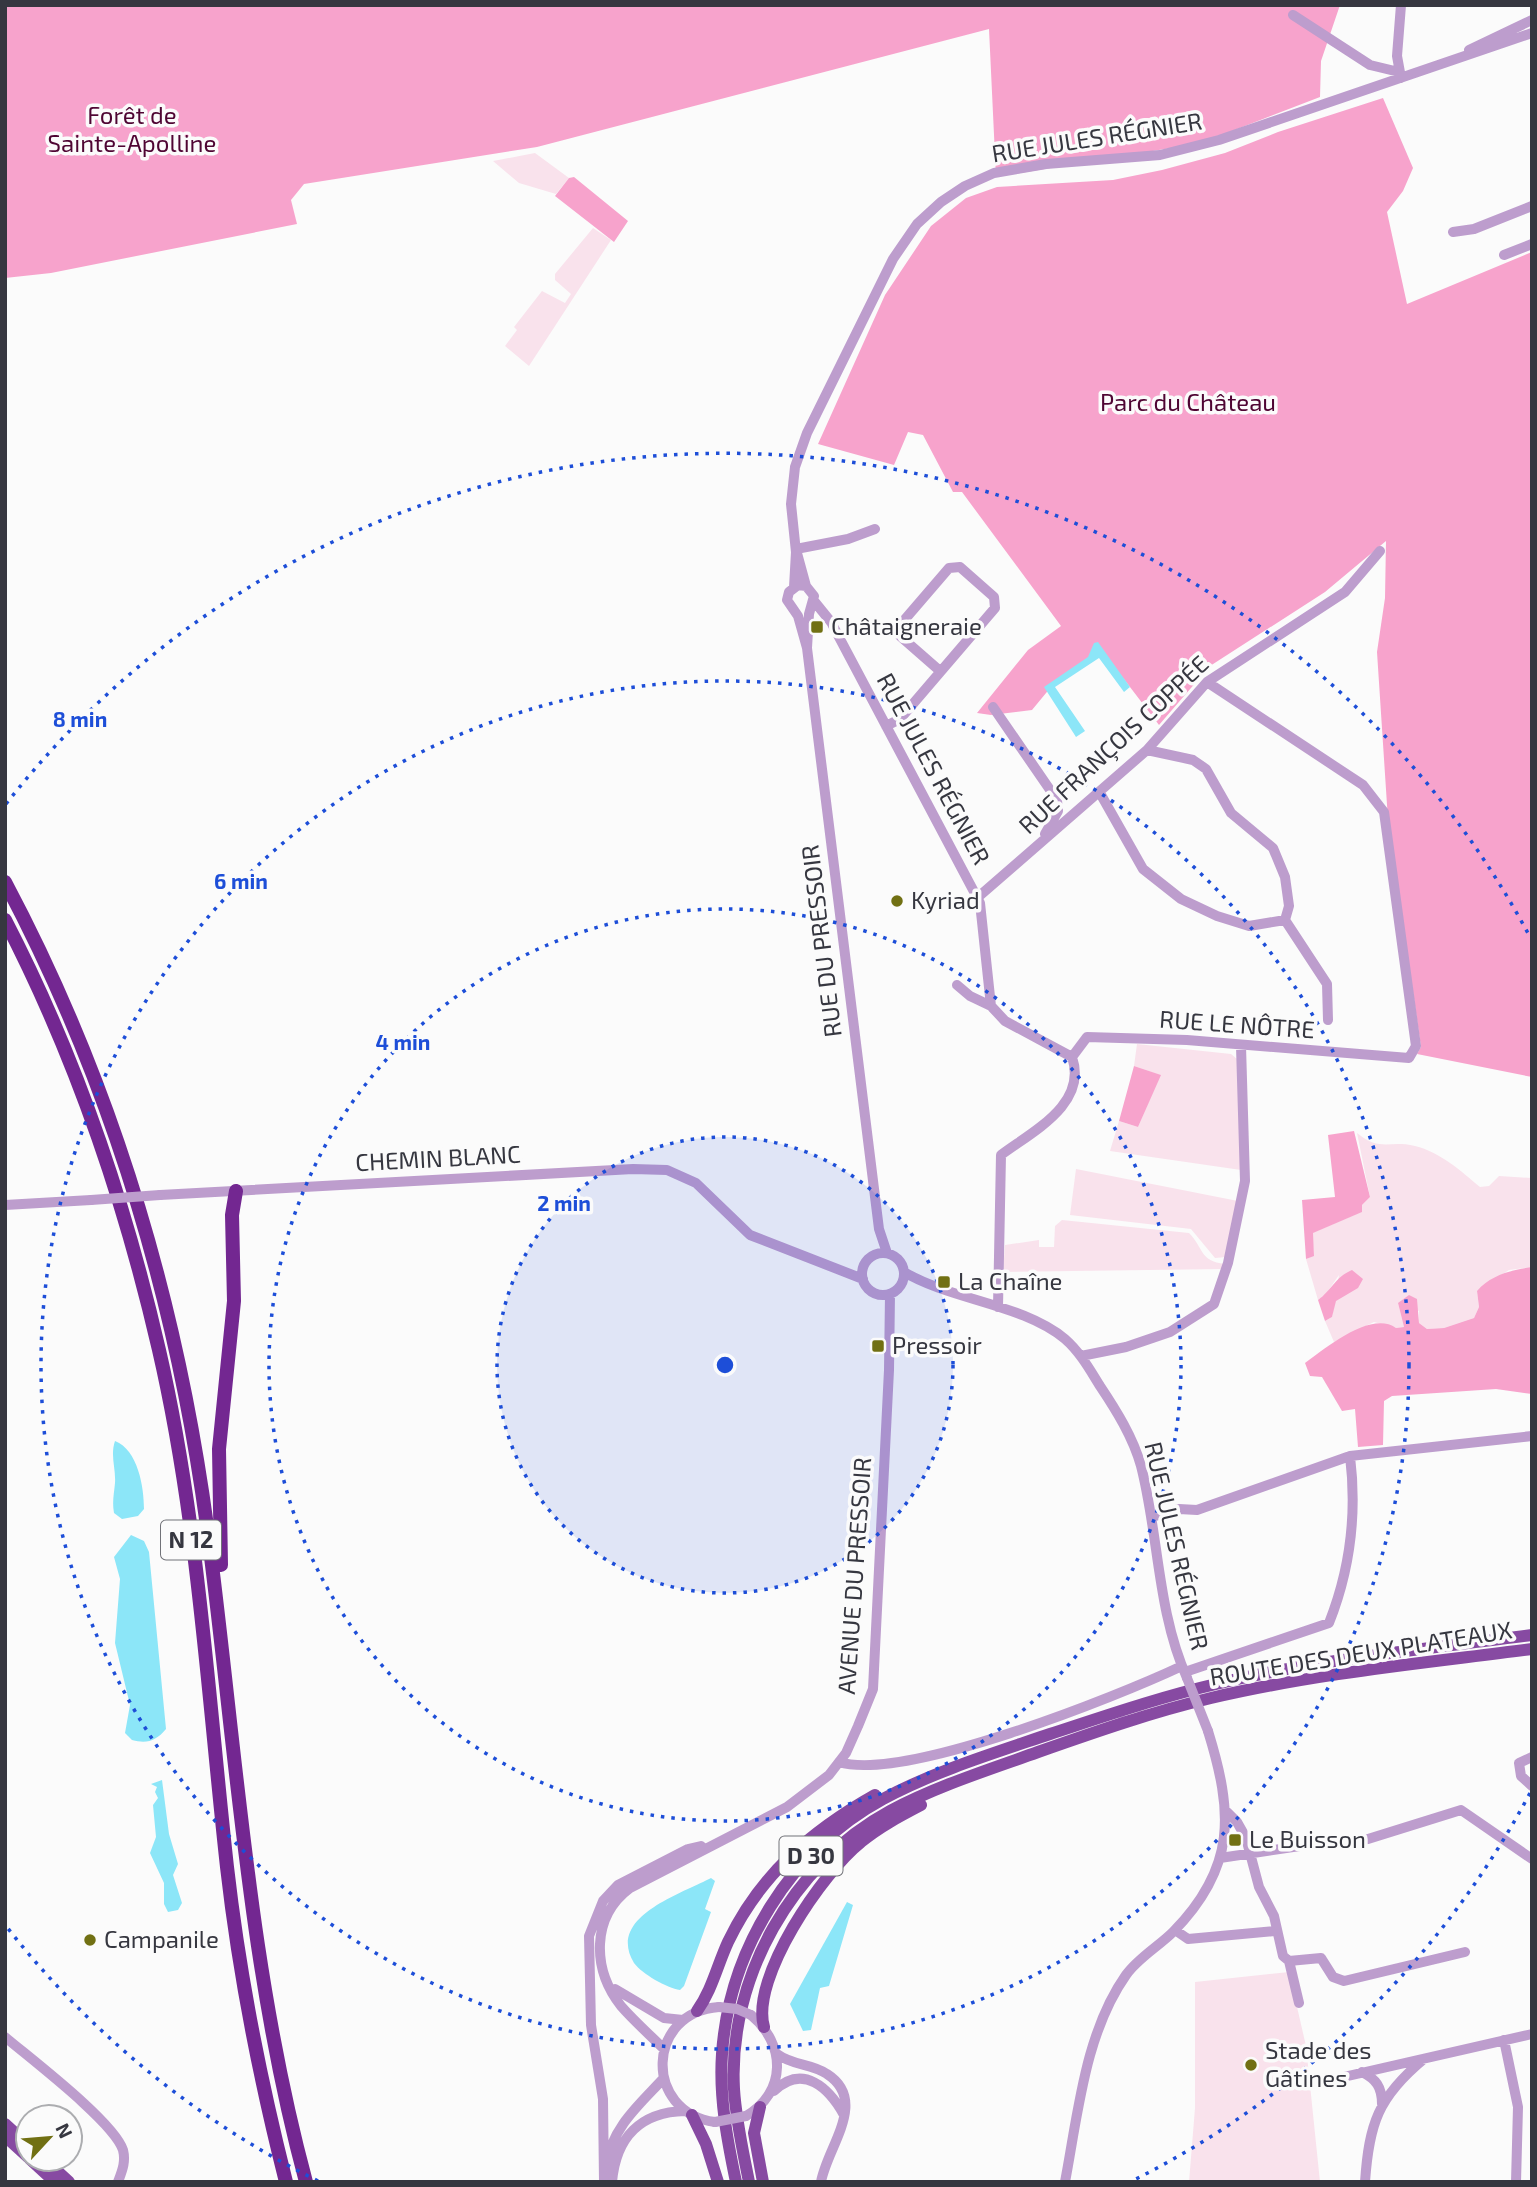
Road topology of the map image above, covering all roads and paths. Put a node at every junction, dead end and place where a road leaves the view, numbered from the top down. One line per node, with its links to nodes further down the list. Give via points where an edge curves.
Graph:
1 (1401, 5): 6 (street)
2 (1293, 15): 6 (street, via 1370,65)
3 (1532, 20): 5 (street, RUE JULES RÉGNIER)
4 (1532, 33): 5 (street, RUE JULES RÉGNIER)
5 (1434, 66): 6 (street, RUE JULES RÉGNIER)
6 (1400, 75): 12 (street, RUE JULES RÉGNIER, via 1219,140 1160,155 993,173 941,202 893,259 807,433 795,467)
7 (1532, 206): 8 (street, via 1474,229)
8 (1453, 232)
9 (1532, 244): 10 (street)
10 (1504, 255)
11 (875, 529): 12 (street)
12 (796, 551): 14 (street); 15 (street)
13 (1380, 551): 20 (street, RUE FRANÇOIS COPPÉE, via 1345,592)
14 (806, 586): 15 (street); 16 (street, via 813,592)
15 (794, 587): 17 (street, via 788,600)
16 (812, 605): 17 (street); 18 (street, RUE DU PRESSOIR); 22 (street, RUE JULES RÉGNIER, via 831,622)
17 (794, 610): 18 (street, RUE DU PRESSOIR)
18 (807, 648): 37 (street, RUE DU PRESSOIR)
19 (940, 671): 19 (street, via 995,608 994,597 960,567 949,568 900,625 901,636); 22 (street, via 900,719)
20 (1207, 682): 23 (street, RUE FRANÇOIS COPPÉE); 33 (street, RUE LE NÔTRE, via 1363,785 1384,812 1416,1046 1409,1058)
21 (993, 707): 25 (street, via 1057,800 1058,811)
22 (886, 726): 27 (street, RUE JULES RÉGNIER)
23 (1147, 750): 24 (street, RUE FRANÇOIS COPPÉE); 28 (street, via 1193,760 1206,769 1231,813 1273,848 1285,877 1289,906)
24 (1100, 793): 25 (street, RUE FRANÇOIS COPPÉE); 28 (street, via 1143,869 1181,899 1249,926)
25 (1038, 843): 27 (street, RUE FRANÇOIS COPPÉE)
26 (5, 882): 52 (highway, N 12, via 58,989 138,1204 183,1384)
27 (977, 898): 31 (street, RUE JULES RÉGNIER)
28 (1285, 919): 32 (street, via 1327,984)
29 (5, 920): 92 (highway, N 12, via 83,1098 122,1208 160,1351 193,1551 238,1942 255,2046)
30 (957, 985): 31 (street)
31 (991, 1006): 34 (street, via 1005,1021)
32 (1328, 1020)
33 (1241, 1046): 34 (street, RUE LE NÔTRE, via 1087,1037); 48 (street, via 1245,1181 1228,1263 1213,1304 1170,1332)
34 (1072, 1057): 46 (street, via 1076,1079 1072,1095 1060,1110 1001,1155)
35 (236, 1191): 36 (street, CHEMIN BLANC, bridge); 41 (street, CHEMIN BLANC, via 667,1170 696,1183 750,1236); 52 (highway, via 232,1215 234,1301 219,1449 221,1580)
36 (5, 1205)
37 (879, 1229): 38 (street, RUE DU PRESSOIR); 39 (street, RUE DU PRESSOIR)
38 (887, 1254): 39 (street); 42 (street, via 899,1260)
39 (872, 1256): 40 (street)
40 (864, 1267): 41 (street); 43 (street)
41 (843, 1271): 43 (street, CHEMIN BLANC)
42 (903, 1277): 45 (street); 46 (street, RUE JULES RÉGNIER)
43 (863, 1279): 44 (street)
44 (877, 1294): 45 (street); 47 (street)
45 (890, 1294): 47 (street, AVENUE DU PRESSOIR)
46 (998, 1307): 48 (street, RUE JULES RÉGNIER, via 1051,1330)
47 (890, 1317): 57 (street, AVENUE DU PRESSOIR / D 30, via 873,1689)
48 (1081, 1356): 51 (street, RUE JULES RÉGNIER, via 1127,1433 1140,1463)
49 (1532, 1436): 50 (street)
50 (1350, 1456): 51 (street, via 1196,1510 1179,1509); 55 (street, via 1355,1510 1339,1598 1329,1623)
51 (1153, 1517): 55 (street, RUE JULES RÉGNIER, via 1163,1598)
52 (217, 1608): 93 (highway, N 12, via 257,1941)
53 (1532, 1635): 61 (main road, ROUTE DES DEUX PLATEAUX / D 30, via 1322,1663 1214,1684)
54 (1532, 1649): 56 (main road, ROUTE DES DEUX PLATEAUX / D 30, via 1259,1688 1158,1712)
55 (1185, 1672): 60 (street, via 930,1756); 63 (street, RUE JULES RÉGNIER, bridge, via 1218,1762)
56 (1053, 1747): 76 (main road, via 1035,1761 936,1797 892,1820 853,1849 826,1878 782,1949 765,1988 760,2014); 98 (main road, ROUTE DES DEUX PLATEAUX / D 30, via 929,1792 888,1812 838,1848 790,1900 757,1962 738,2025 734,2088)
57 (847, 1749): 59 (street, AVENUE DU PRESSOIR / D 30); 60 (street)
58 (1532, 1757): 62 (street, via 1519,1763 1521,1776)
59 (839, 1762): 60 (street); 64 (street, AVENUE DU PRESSOIR / D 30, via 787,1807)
60 (869, 1766)
61 (951, 1769): 74 (main road, via 930,1771 874,1795 804,1841 761,1887 744,1914); 97 (main road, ROUTE DES DEUX PLATEAUX / D 30, via 881,1800 825,1840 778,1895 760,1924 734,1985 722,2054 725,2126)
62 (1532, 1786)
63 (1227, 1812): 65 (street, via 1237,1822); 66 (street, RUE JULES RÉGNIER)
64 (712, 1844): 72 (street, AVENUE DU PRESSOIR / D 30, via 639,1882 614,1902 599,1940 600,1958); 94 (street, AVENUE DU PRESSOIR, via 688,1849 618,1885 603,1901 591,1927 589,1987 603,2099)
65 (1251, 1854): 66 (street); 67 (street, via 1368,1839 1461,1810); 69 (street, via 1259,1887 1274,1916)
66 (1220, 1858): 68 (street, RUE JULES RÉGNIER, via 1207,1889)
67 (1532, 1858)
68 (1175, 1930): 69 (street, via 1188,1939); 101 (street, RUE JULES RÉGNIER, via 1127,1974 1099,2025)
69 (1275, 1931): 71 (street)
70 (1465, 1952): 71 (street, via 1344,1981 1333,1977 1321,1958)
71 (1289, 1961): 73 (street)
72 (611, 1986): 75 (street, via 664,2018); 80 (street, D 30, via 620,2004)
73 (1299, 2003)
74 (697, 2011): 75 (street); 76 (street, bridge, via 737,2009)
75 (683, 2020): 80 (street)
76 (764, 2027): 81 (street)
77 (1532, 2034): 79 (street)
78 (5, 2037): 91 (street, via 114,2136 124,2156)
79 (1504, 2040): 82 (street); 103 (street, via 1518,2107)
80 (664, 2049): 84 (street)
81 (777, 2054): 86 (street, via 778,2075); 90 (street, via 832,2077 846,2100)
82 (1427, 2057): 83 (street); 87 (street)
83 (1362, 2072): 85 (street); 87 (street, via 1380,2086)
84 (663, 2079): 89 (street, via 671,2097); 94 (street, via 615,2136)
85 (1326, 2081)
86 (771, 2094): 88 (street); 90 (street, via 789,2081 817,2083 833,2096)
87 (1382, 2104): 102 (street, via 1368,2143)
88 (760, 2107): 89 (street, bridge, via 746,2116 715,2122); 99 (main road, via 754,2133)
89 (688, 2113): 95 (street, via 651,2117 631,2130 616,2155); 96 (main road, via 706,2144)
90 (844, 2116): 100 (street)
91 (118, 2182)
92 (286, 2182)
93 (306, 2182)
94 (605, 2182)
95 (612, 2182)
96 (718, 2182)
97 (736, 2182)
98 (749, 2182)
99 (763, 2182)
100 (821, 2182)
101 (1065, 2182)
102 (1365, 2182)
103 (1516, 2182)

